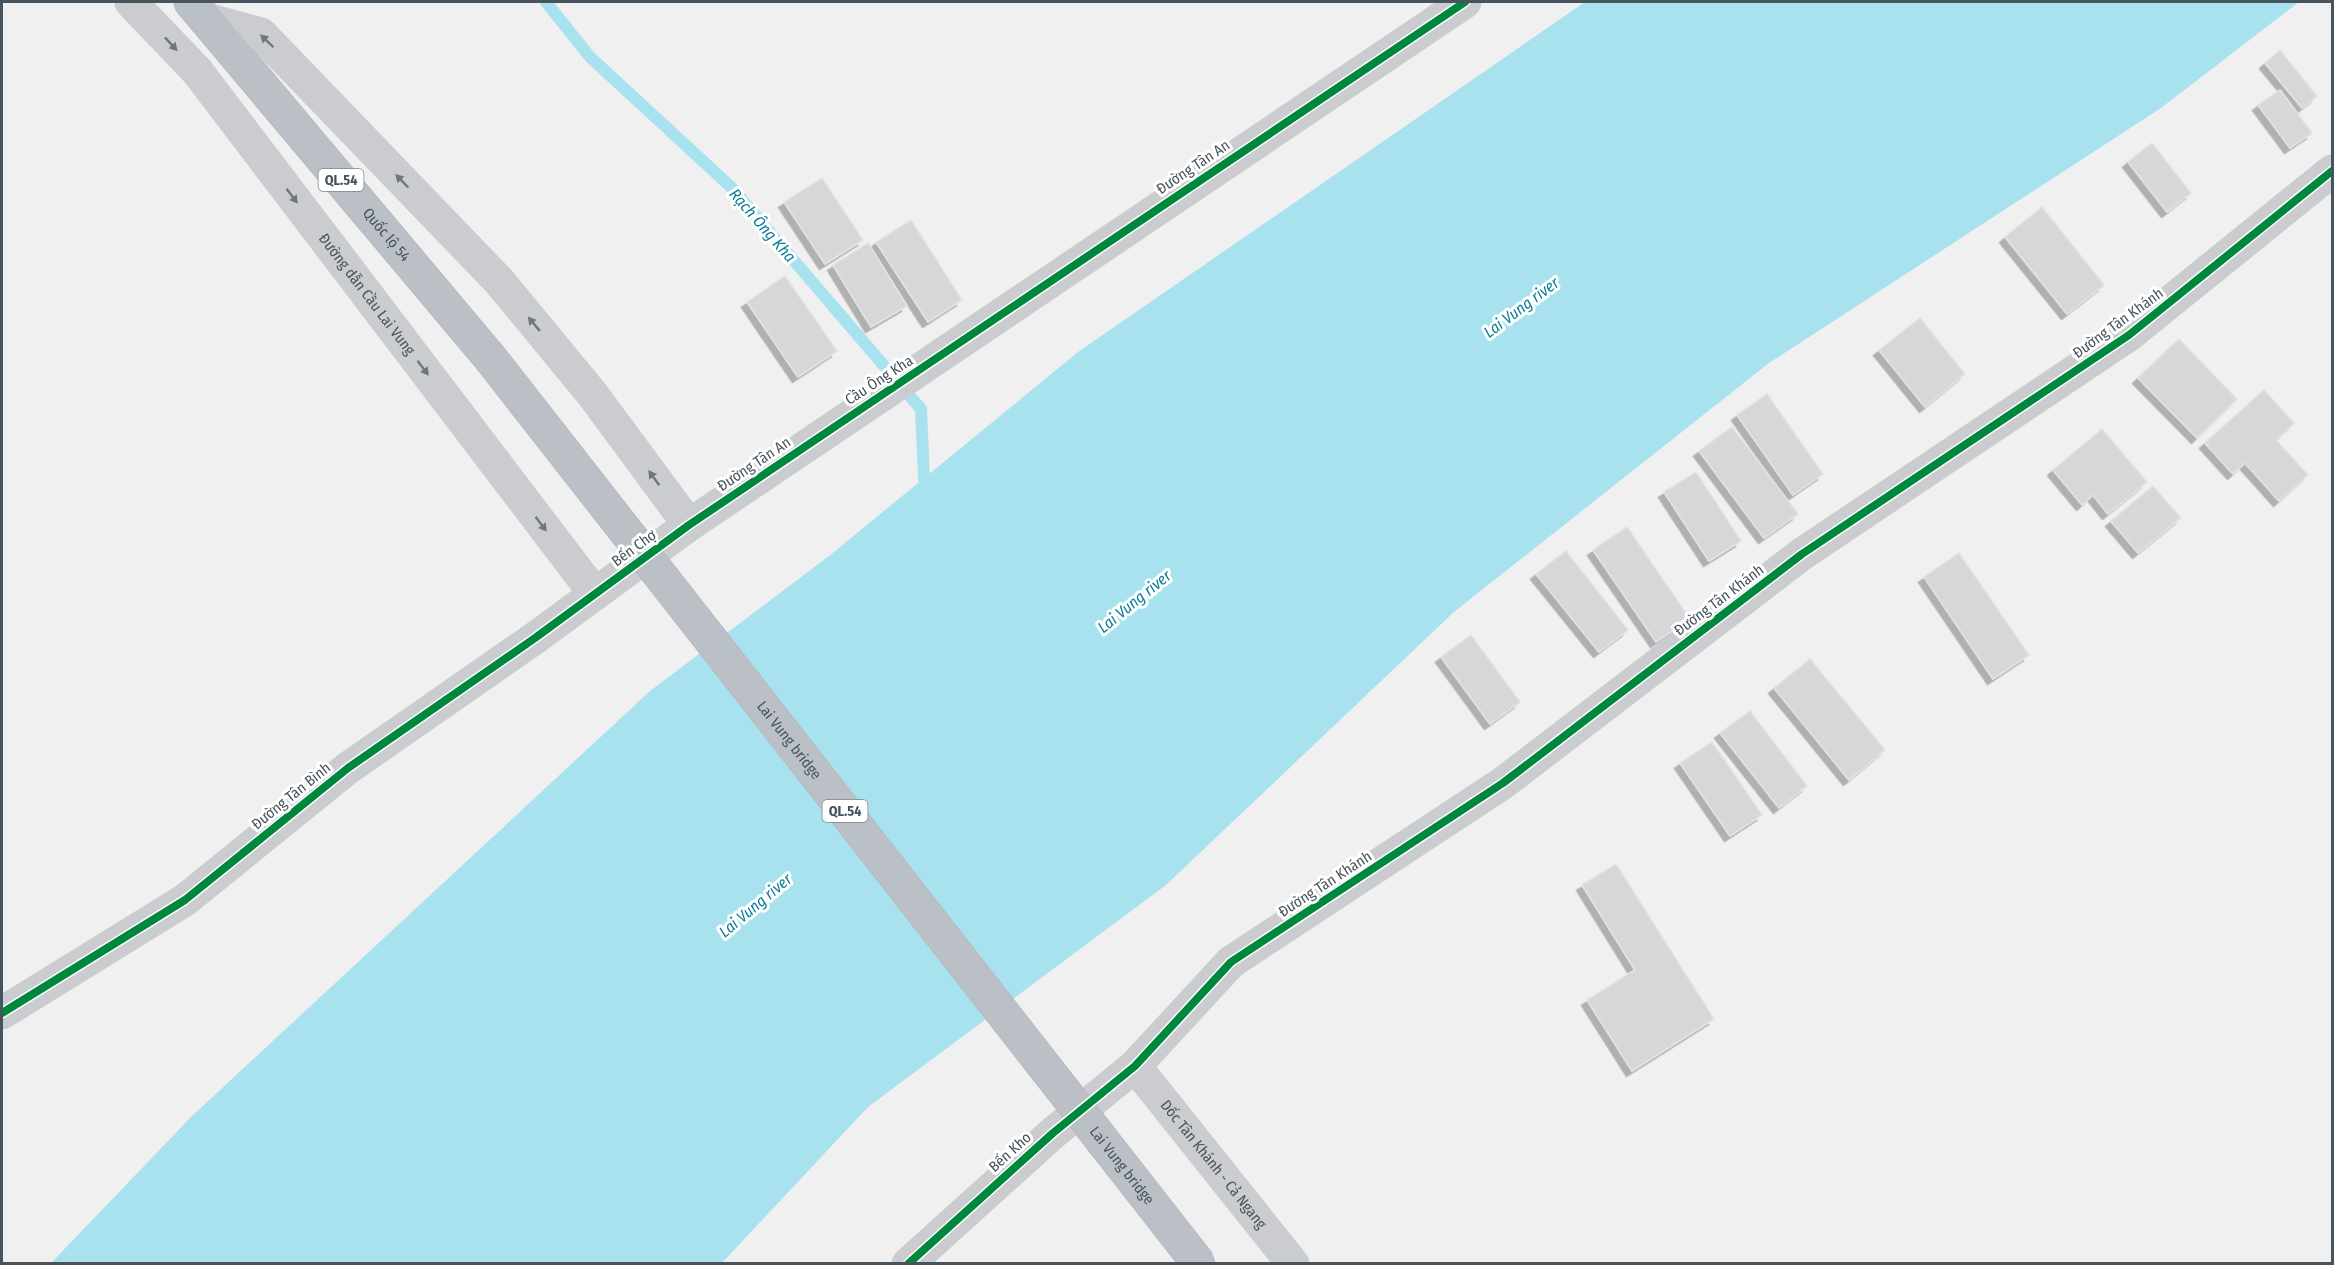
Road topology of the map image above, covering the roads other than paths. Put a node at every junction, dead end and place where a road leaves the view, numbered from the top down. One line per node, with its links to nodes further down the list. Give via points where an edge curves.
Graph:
1 (131, 2): 9 (street, Đường dẫn Cầu Lai Vung, one-way to 9, via 197,71)
2 (1465, 2): 5 (street, Đường Tân An)
3 (199, 10): 6 (highway, Quốc lộ 54 / QL.54); 8 (street, one-way to 3, via 593,395 499,281 261,34)
4 (2332, 171): 11 (street, Đường Tân Khánh, via 2129,335 1802,554 1503,783 1231,962)
5 (938, 357): 7 (street, Cầu Ông Kha)
6 (491, 359): 13 (highway, Lai Vung bridge / QL.54, bridge)
7 (835, 425): 8 (street, Đường Tân An)
8 (689, 525): 9 (street, Bến Chợ)
9 (595, 594): 10 (street, Đường Tân Bình, via 348,768 185,900)
10 (2, 1013)
11 (1135, 1066): 12 (street, Bến Kho, via 1053,1133); 14 (street, Dốc Tân Khánh - Cả Ngang)
12 (908, 1263)
13 (1199, 1263)
14 (1293, 1263)

